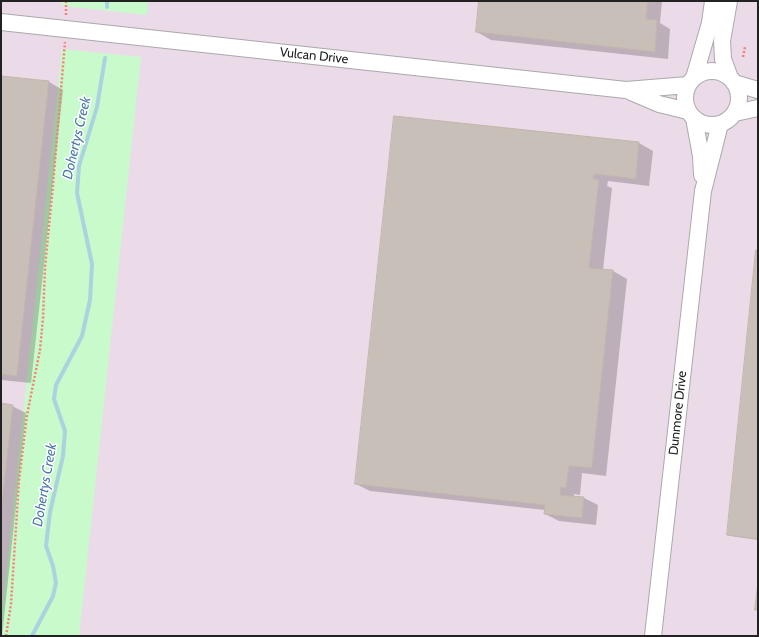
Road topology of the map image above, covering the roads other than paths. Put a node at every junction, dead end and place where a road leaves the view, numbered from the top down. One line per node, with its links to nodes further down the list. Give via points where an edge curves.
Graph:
1 (713, 1): 5 (street, via 710,23)
2 (729, 1): 4 (street, via 722,42 723,59)
3 (1, 22): 6 (street, Vulcan Drive)
4 (732, 80): 5 (street, via 716,71 708,71); 7 (street); 9 (street, via 739,98)
5 (691, 81): 6 (street, Vulcan Drive); 10 (street, via 685,93 685,102)
6 (626, 90): 10 (street, Vulcan Drive)
7 (758, 90)
8 (758, 108): 9 (street)
9 (735, 113): 11 (street)
10 (691, 115): 11 (street, via 702,123); 12 (street, Dunmore Drive, via 701,156)
11 (720, 124): 12 (street, Dunmore Drive)
12 (703, 191): 13 (street, Dunmore Drive)
13 (653, 636)

